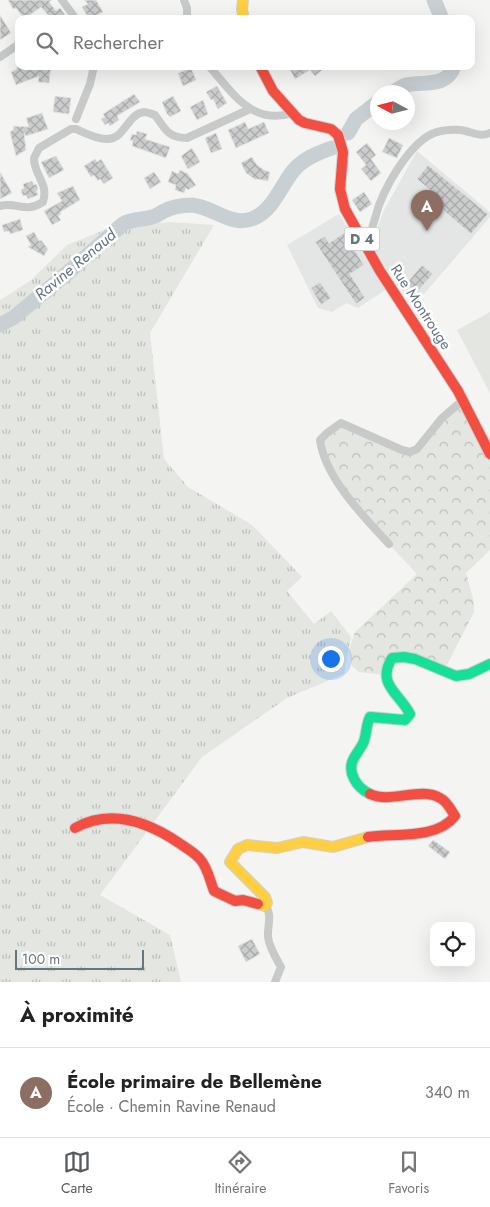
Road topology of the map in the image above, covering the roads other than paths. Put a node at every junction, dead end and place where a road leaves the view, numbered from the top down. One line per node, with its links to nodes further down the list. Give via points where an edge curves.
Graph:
1 (62, 0): 4 (street)
2 (184, 0): 5 (street)
3 (242, 0): 6 (street)
4 (73, 15)
5 (187, 15)
6 (243, 15)
7 (15, 47): 8 (street)
8 (0, 57)
9 (93, 70): 14 (street)
10 (213, 70): 12 (street)
11 (262, 70): 13 (street, Rue Montrouge / D 4, via 276,96)
12 (250, 109): 13 (street, via 262,114); 16 (street, via 187,138 175,138 155,115 144,112 113,139 106,140 71,129 39,148 34,158 44,184 46,194 43,202 36,207)
13 (293, 113): 17 (street, Rue Montrouge / D 4, via 308,125 337,133 344,149 339,182 341,202)
14 (76, 119)
15 (490, 133): 17 (street, via 434,132 414,147 380,204)
16 (0, 206)
17 (366, 246): 18 (street, Rue Montrouge / D 4)
18 (463, 400): 19 (street, Rue Montrouge / D 4); 20 (street, via 442,418 417,449 410,452 341,423 320,440 322,454 335,480)
19 (490, 454)
20 (389, 544)
21 (490, 664): 23 (street, via 454,676 436,666 403,656 392,658 385,675 388,685 402,699 410,714 405,720 370,717 365,726 364,742 352,762 354,780 368,795 379,798 437,796 455,816 453,821 423,832 362,838 330,848 300,842 279,848 250,844 236,850 230,862 266,898)
22 (75, 828): 23 (street, via 100,819 146,824 192,850 202,861 214,891 235,901)
23 (265, 906): 24 (street, via 269,909 270,918 268,941 281,967)
24 (275, 982)

